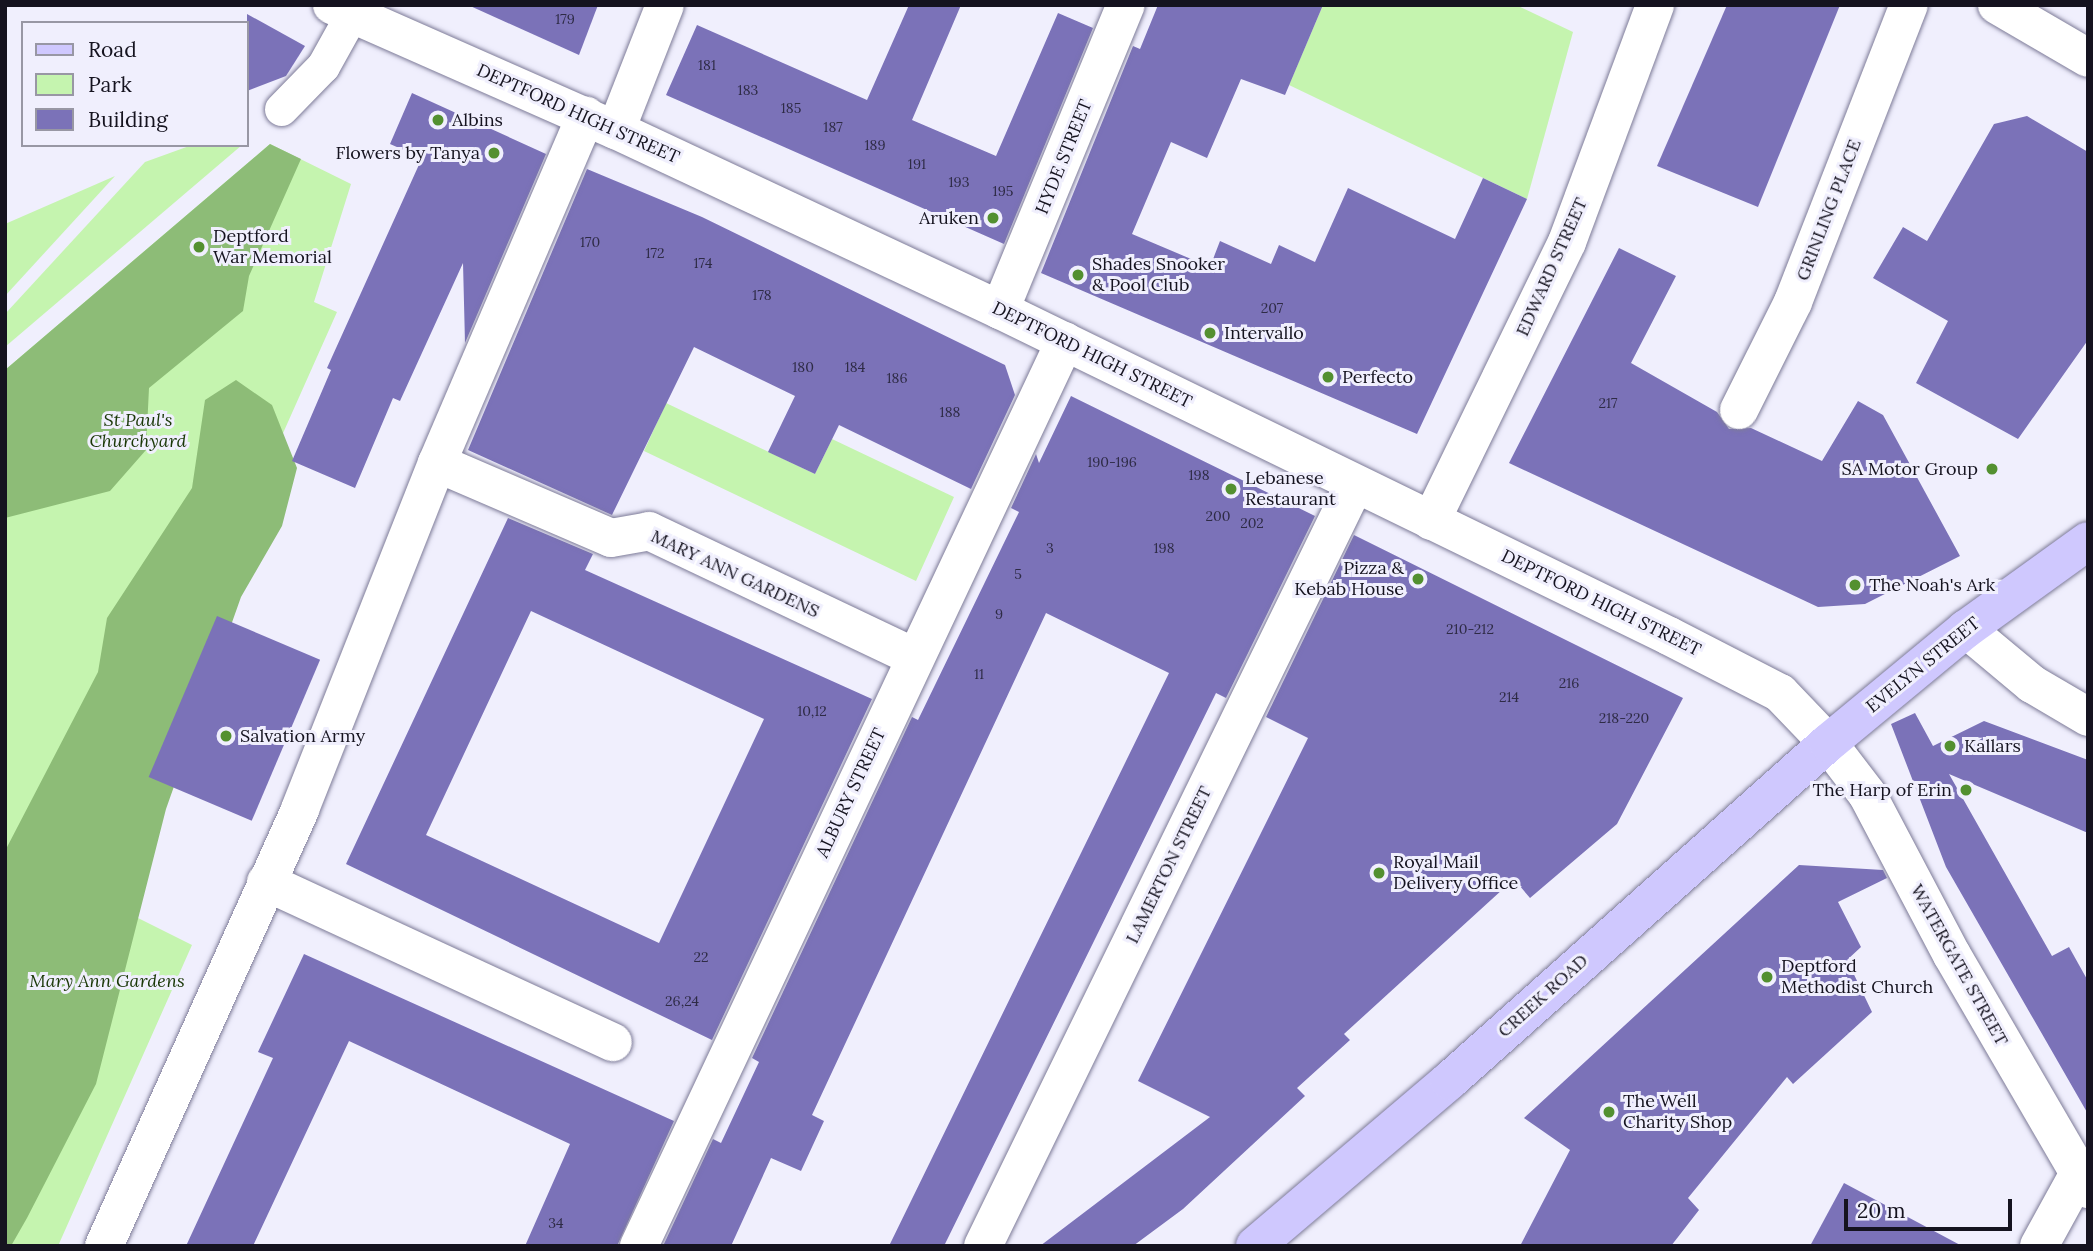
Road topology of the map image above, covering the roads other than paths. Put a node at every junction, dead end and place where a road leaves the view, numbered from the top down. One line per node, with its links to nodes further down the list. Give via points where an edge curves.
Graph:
1 (664, 5): 9 (street)
2 (1126, 5): 10 (street, HYDE STREET)
3 (1655, 5): 15 (street, EDWARD STREET, via 1567,242)
4 (1909, 5): 12 (street, GRINLING PLACE, via 1793,302)
5 (1997, 5): 7 (street)
6 (342, 10): 8 (lane, via 323,66); 9 (street, DEPTFORD HIGH STREET)
7 (2088, 58)
8 (281, 109)
9 (601, 123): 10 (street, DEPTFORD HIGH STREET); 13 (street)
10 (1000, 310): 11 (street, DEPTFORD HIGH STREET)
11 (1065, 341): 14 (street, DEPTFORD HIGH STREET); 18 (street, ALBURY STREET)
12 (1739, 410)
13 (438, 463): 18 (street, MARY ANN GARDENS, via 611,538 649,531); 21 (street)
14 (1355, 484): 15 (street, DEPTFORD HIGH STREET); 26 (street, LAMERTON STREET)
15 (1431, 521): 20 (street, DEPTFORD HIGH STREET, via 1780,693)
16 (2088, 541): 17 (main road, EVELYN STREET)
17 (1966, 629): 19 (street, via 2032,684); 20 (main road, EVELYN STREET)
18 (914, 657): 25 (street, ALBURY STREET)
19 (2088, 717)
20 (1828, 743): 23 (street, WATERGATE STREET, via 1867,794); 27 (main road, CREEK ROAD, via 1449,1081)
21 (266, 882): 22 (street); 24 (street)
22 (613, 1042)
23 (2082, 1183): 28 (street)
24 (104, 1246)
25 (639, 1246)
26 (983, 1246)
27 (1255, 1246)
28 (2039, 1246)

